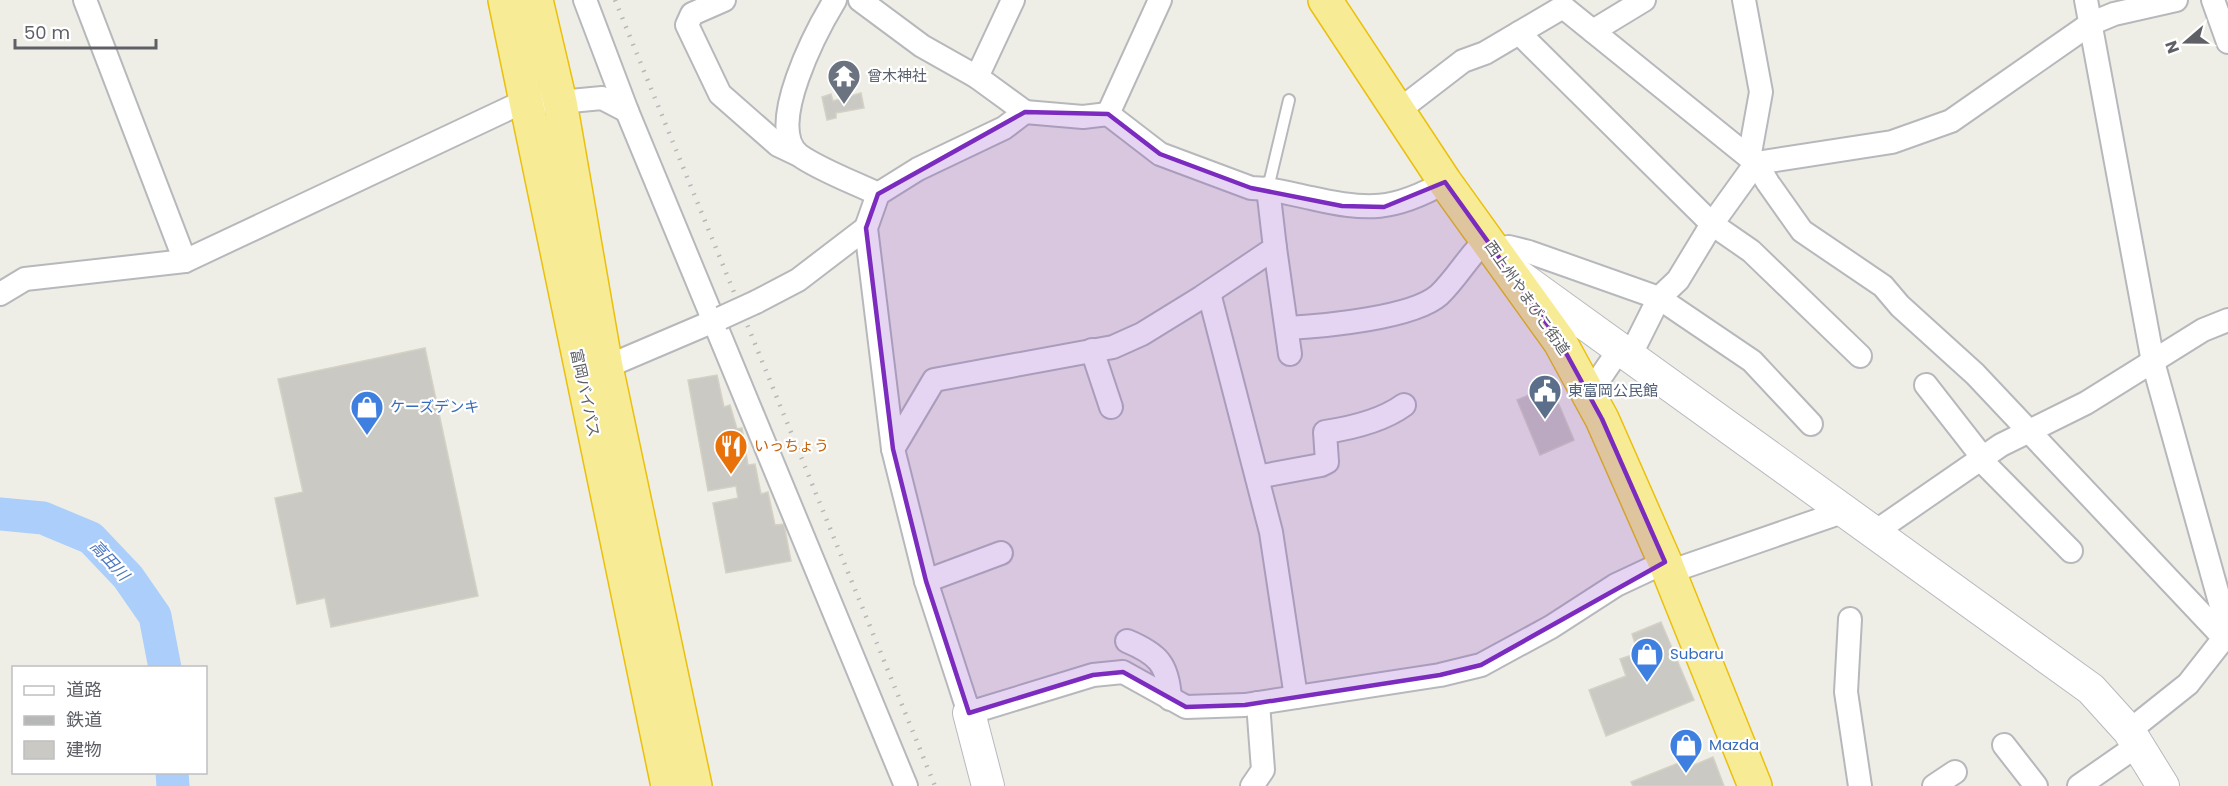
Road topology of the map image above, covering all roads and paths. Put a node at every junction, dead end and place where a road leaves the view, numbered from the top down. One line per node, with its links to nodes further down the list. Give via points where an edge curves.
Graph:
1 (85, 0): 37 (street)
2 (506, 0): 21 (highway, 富岡バイパス)
3 (536, 0): 23 (highway, 富岡バイパス)
4 (585, 0): 24 (street)
5 (724, 0): 28 (street, via 692,14 687,25 720,94 778,145)
6 (860, 0): 20 (street, via 922,46)
7 (1013, 0): 20 (street)
8 (1160, 0): 27 (street)
9 (1325, 0): 25 (highway, 西上州やまびこ街道)
10 (1644, 0): 17 (street)
11 (1744, 0): 29 (street, via 1761,92 1750,153)
12 (2086, 0): 16 (street)
13 (2176, 0): 16 (street, via 2114,14)
14 (2213, 0): 19 (street)
15 (832, 2): 28 (street, via 801,64 792,92 789,137)
16 (2090, 24): 29 (street, via 1951,120 1892,142); 48 (street)
17 (1593, 31): 18 (street, via 1563,7); 29 (street)
18 (1519, 33): 25 (street, via 1463,62); 33 (street)
19 (2228, 42)
20 (977, 77): 26 (street)
21 (527, 100): 23 (street); 37 (street); 75 (highway, 富岡バイパス)
22 (1289, 100): 31 (lane)
23 (560, 102): 24 (street, via 602,98); 49 (highway, 富岡バイパス)
24 (627, 111): 41 (street)
25 (1398, 111): 30 (highway, 西上州やまびこ街道)
26 (1025, 112): 27 (street, via 1083,117); 32 (street, via 1004,128 918,169)
27 (1108, 114): 31 (street, via 1160,154 1251,188)
28 (797, 154): 32 (street)
29 (1754, 161): 33 (street); 55 (street, via 1802,231 1883,286 1975,374)
30 (1445, 182): 31 (street, via 1416,198 1384,207 1342,206); 36 (highway, 西上州やまびこ街道)
31 (1268, 188): 35 (street)
32 (878, 194): 34 (street)
33 (1712, 224): 40 (street, via 1677,280); 47 (street, via 1751,251)
34 (866, 228): 41 (street, bridge, via 798,280); 56 (street)
35 (1275, 248): 38 (street); 43 (street)
36 (1497, 253): 40 (street, via 1509,247 1529,252); 43 (street, via 1473,251 1440,294 1428,303 1394,314); 46 (street); 51 (highway, 西上州やまびこ街道, via 1560,342)
37 (185, 261): 39 (street, via 25,279)
38 (1209, 293): 44 (street, via 1142,334); 58 (street)
39 (0, 294)
40 (1659, 298): 46 (street); 54 (street, via 1752,361)
41 (718, 319): 49 (street); 77 (street)
42 (2228, 320): 48 (street, via 2203,330)
43 (1288, 328): 45 (street)
44 (1092, 350): 53 (street); 56 (street, via 934,380)
45 (1290, 354)
46 (1624, 354): 51 (street); 59 (street)
47 (1860, 356)
48 (2153, 362): 55 (street); 66 (street)
49 (606, 367): 76 (highway, 富岡バイパス)
50 (1926, 385): 57 (street)
51 (1589, 394): 63 (highway, 西上州やまびこ街道)
52 (1404, 405): 58 (street, via 1392,413 1325,432 1327,462)
53 (1111, 407)
54 (1811, 424)
55 (2028, 433): 57 (street); 66 (street)
56 (893, 449): 64 (street)
57 (1982, 459): 60 (street); 61 (street)
58 (1257, 477): 68 (street, via 1270,532)
59 (1845, 511): 60 (street); 63 (street)
60 (1875, 532): 72 (street, via 2091,689)
61 (2071, 551)
62 (1001, 553): 64 (street)
63 (1667, 567): 68 (street, via 1616,585 1551,627 1480,665); 80 (highway, 西上州やまびこ街道)
64 (926, 581): 71 (street)
65 (1850, 620): 81 (street, via 1846,692)
66 (2227, 634): 72 (street, via 2188,684)
67 (1127, 641): 69 (street, via 1152,651 1169,681)
68 (1296, 697): 70 (street)
69 (1170, 699): 70 (street, via 1185,707); 71 (street, via 1123,672 1093,675)
70 (1258, 703): 79 (street, via 1263,770)
71 (969, 713): 78 (street)
72 (2133, 738): 84 (street); 85 (street)
73 (2004, 745): 83 (street)
74 (1955, 772): 82 (street)
75 (668, 786)
76 (695, 786)
77 (906, 786)
78 (988, 786)
79 (1252, 786)
80 (1755, 786)
81 (1860, 786)
82 (1934, 786)
83 (2036, 786)
84 (2079, 786)
85 (2163, 786)

